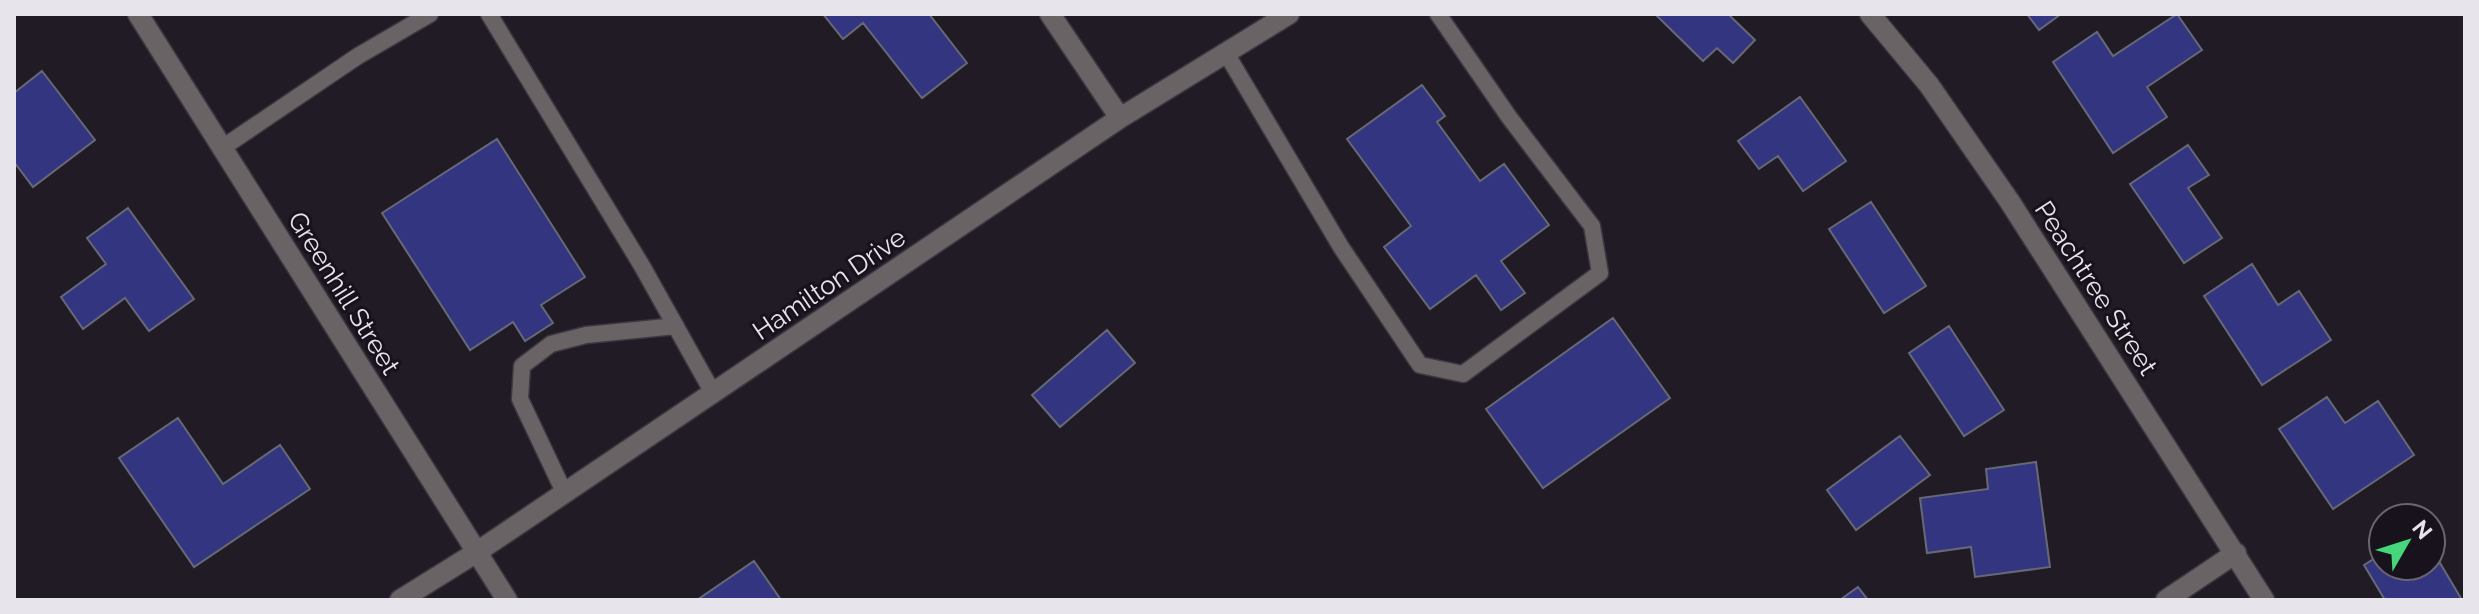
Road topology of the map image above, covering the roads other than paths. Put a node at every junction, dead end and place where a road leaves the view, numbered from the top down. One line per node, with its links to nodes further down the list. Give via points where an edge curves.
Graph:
1 (138, 14): 10 (street, Greenhill Street)
2 (430, 14): 10 (lane)
3 (489, 14): 11 (lane)
4 (1050, 14): 9 (street)
5 (1289, 14): 8 (street, Hamilton Drive)
6 (1438, 14): 8 (lane, via 1592,226 1600,273 1463,374 1420,365 1341,247)
7 (1870, 14): 15 (street, Peachtree Street, via 1929,85 2010,202)
8 (1226, 53): 9 (street, Hamilton Drive)
9 (1120, 118): 12 (street, Hamilton Drive)
10 (222, 148): 14 (street, Greenhill Street)
11 (676, 326): 12 (lane); 13 (lane, via 551,344 522,366 520,399)
12 (713, 393): 13 (street, Hamilton Drive)
13 (565, 494): 14 (street, Hamilton Drive)
14 (477, 552): 16 (street, Hamilton Drive); 17 (street, Greenhill Street)
15 (2236, 553): 18 (street); 19 (street, Peachtree Street)
16 (400, 600)
17 (507, 600)
18 (2166, 600)
19 (2264, 600)

